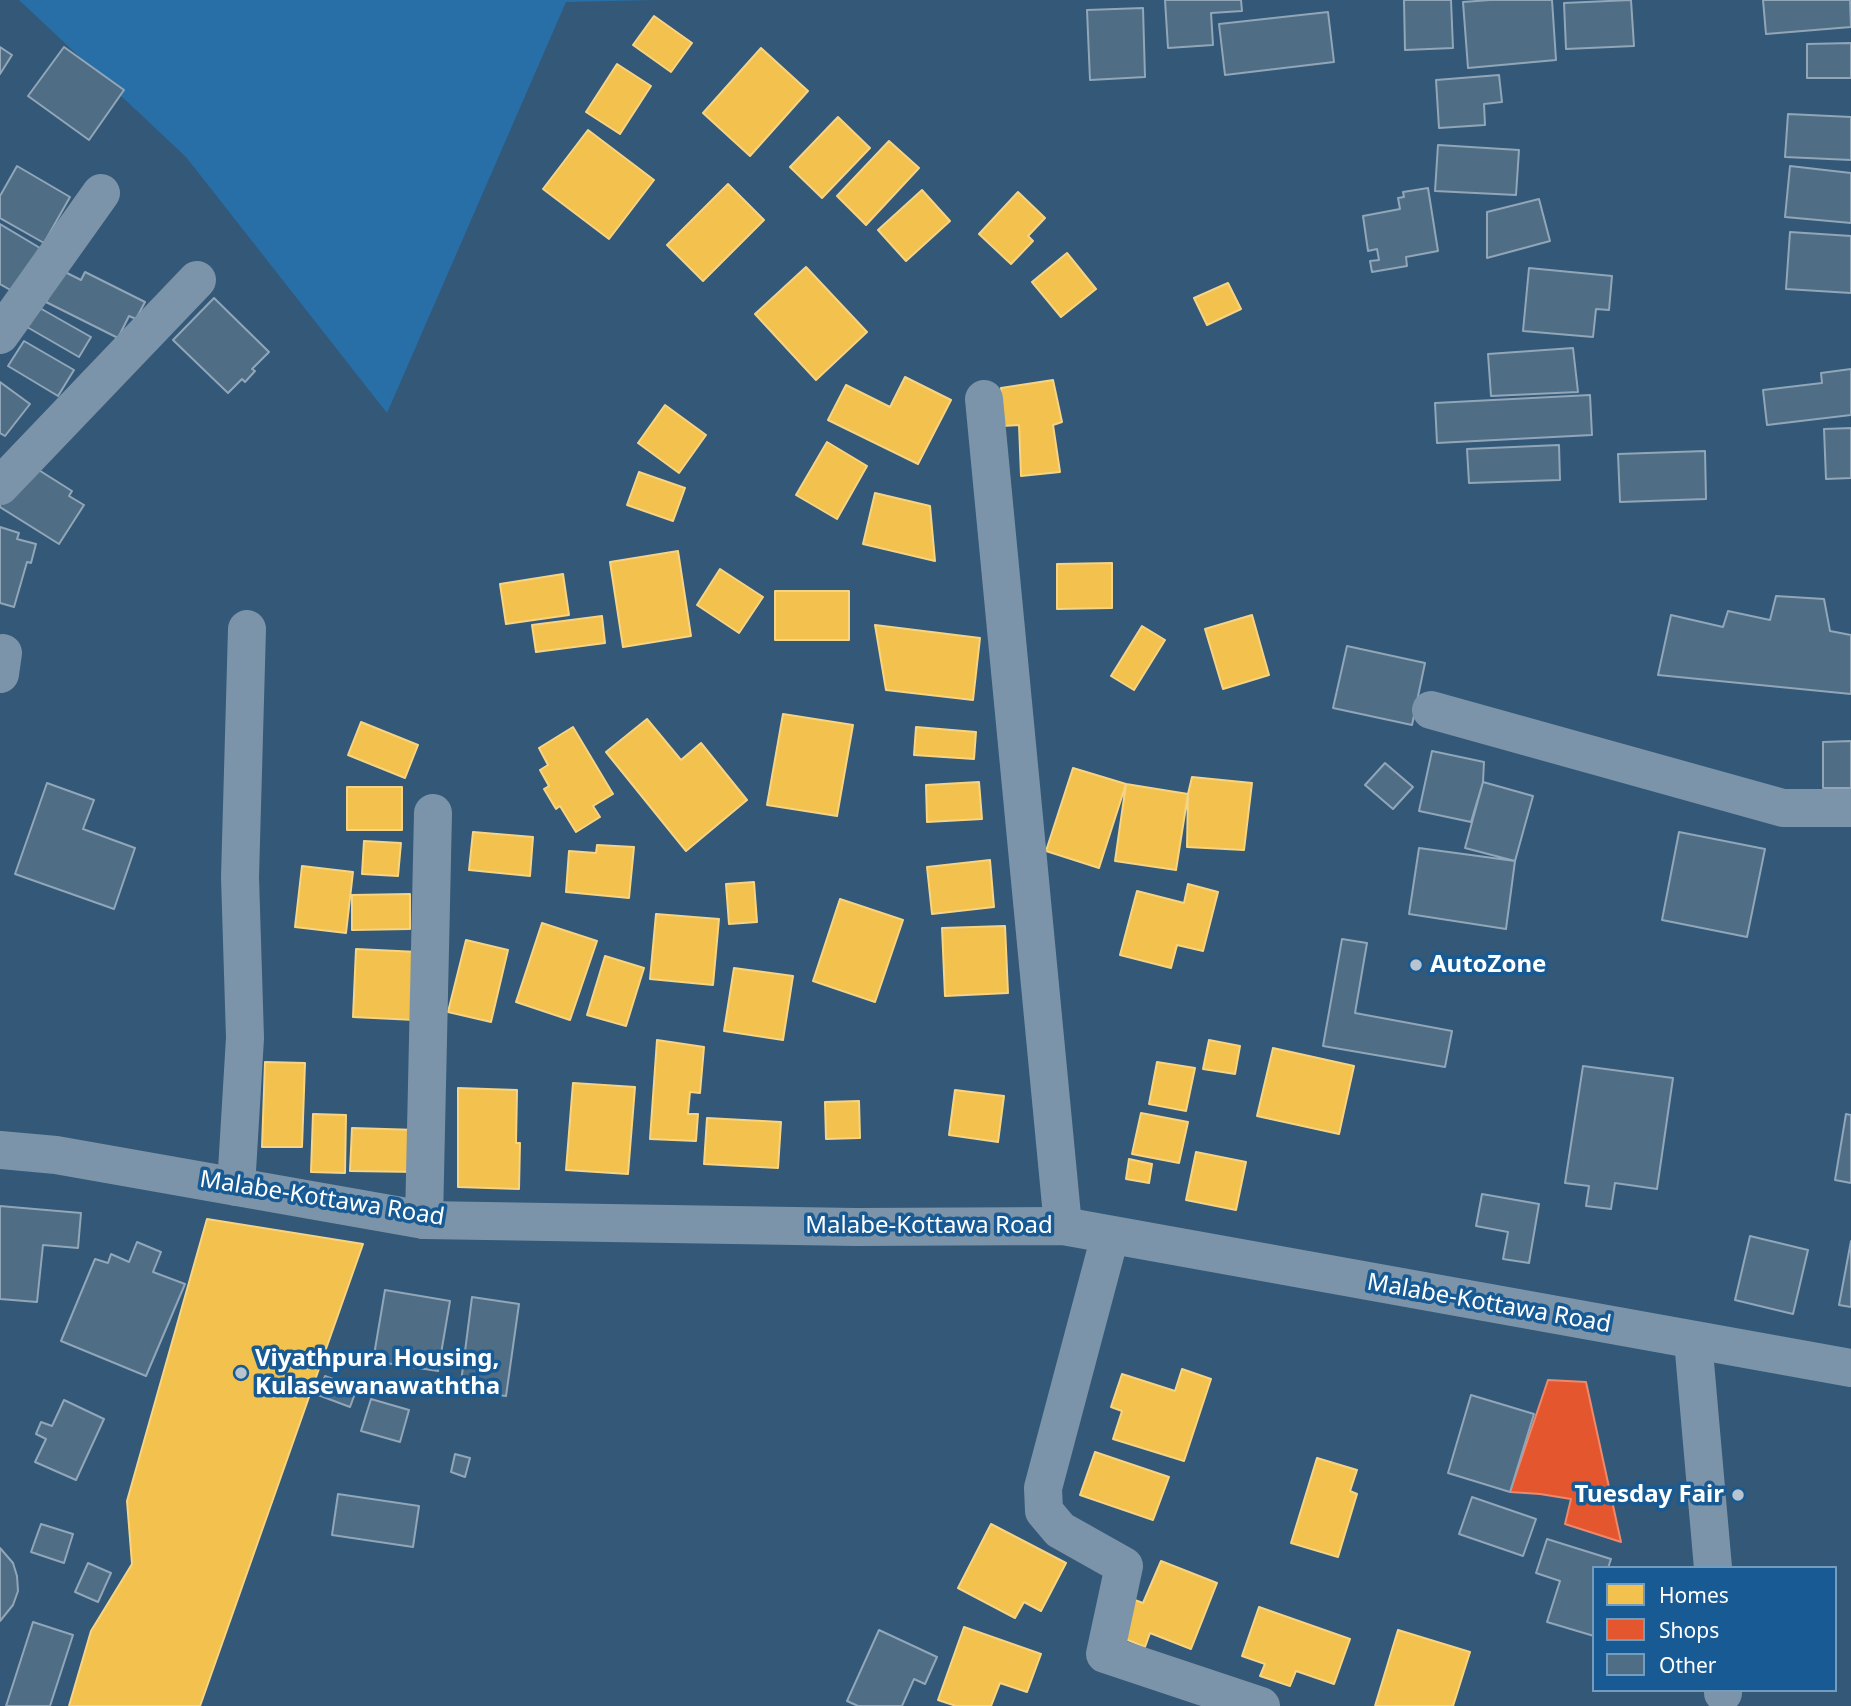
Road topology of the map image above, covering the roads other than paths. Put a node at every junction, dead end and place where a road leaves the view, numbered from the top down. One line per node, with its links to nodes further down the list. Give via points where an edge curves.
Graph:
1 (101, 193): 3 (street)
2 (197, 281): 5 (street)
3 (0, 335)
4 (984, 399): 13 (street)
5 (0, 486)
6 (247, 629): 11 (street, via 240,877 245,1038)
7 (1431, 710): 8 (street, via 1783,808)
8 (1851, 808)
9 (433, 813): 12 (street)
10 (0, 1150): 11 (main road, Malabe-Kottawa Road, via 56,1155)
11 (236, 1187): 12 (main road, Malabe-Kottawa Road)
12 (424, 1220): 13 (main road, Malabe-Kottawa Road)
13 (1063, 1226): 14 (main road, Malabe-Kottawa Road)
14 (1110, 1236): 15 (main road, Malabe-Kottawa Road); 18 (street, via 1042,1488 1044,1511 1060,1530 1124,1566 1105,1654)
15 (1693, 1340): 16 (main road, Malabe-Kottawa Road); 17 (street)
16 (1851, 1368)
17 (1713, 1566)
18 (1261, 1706)

